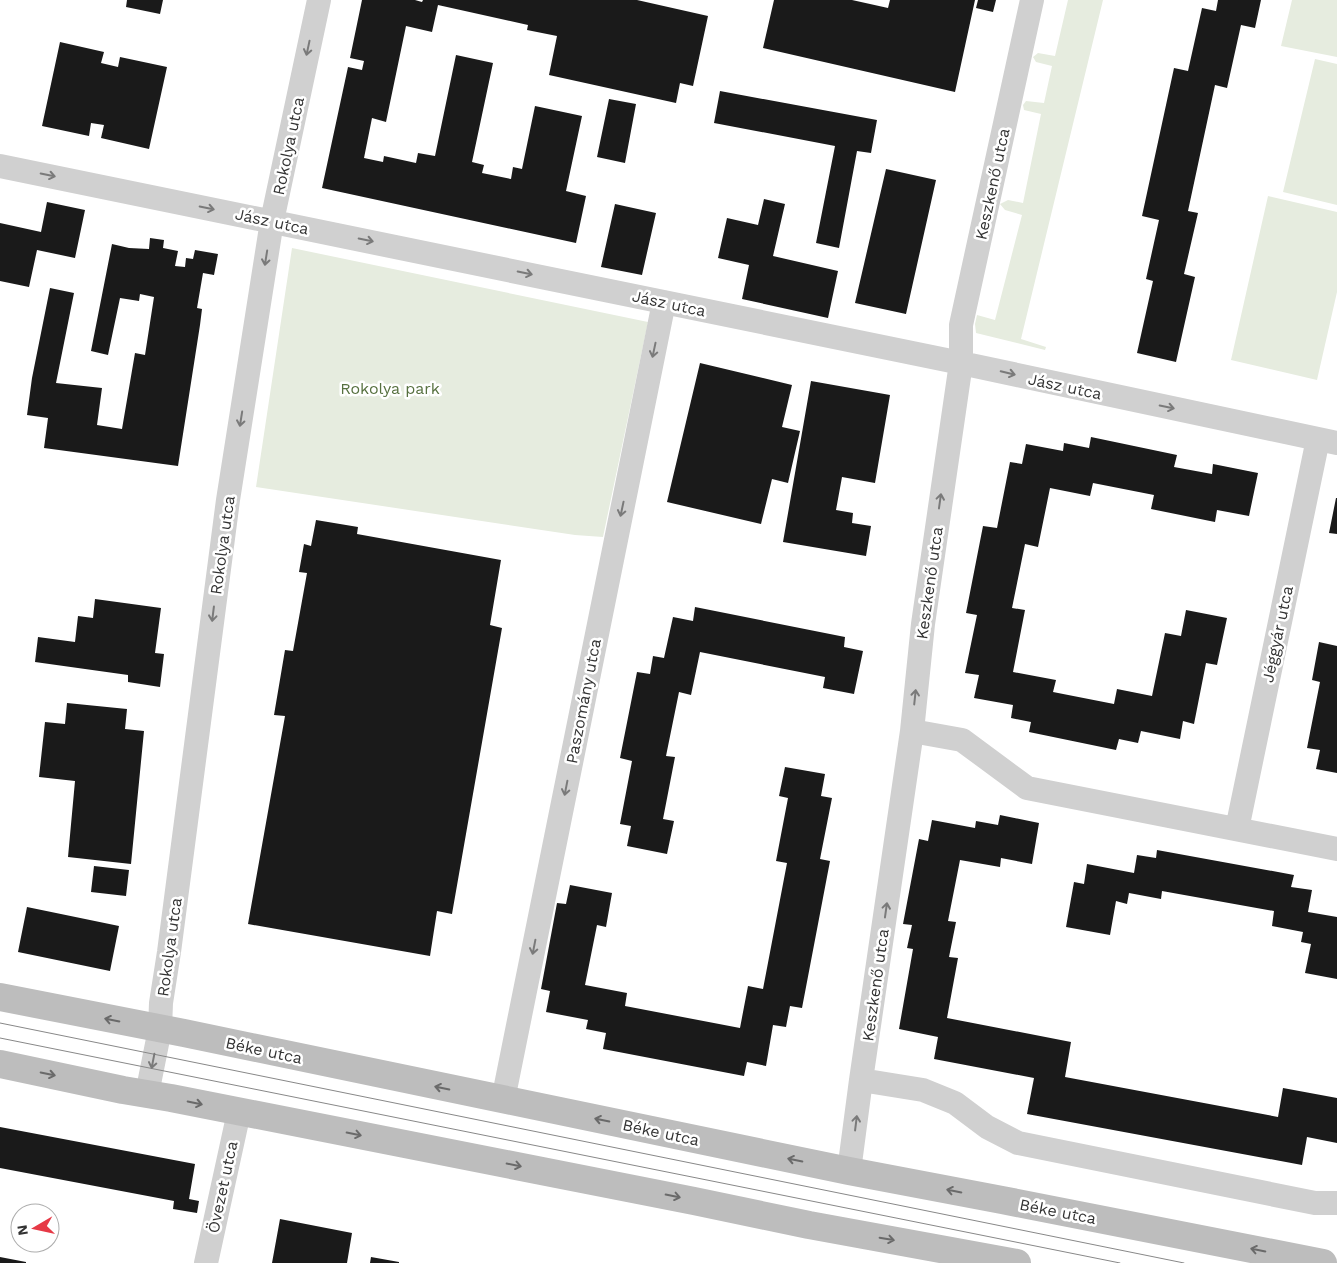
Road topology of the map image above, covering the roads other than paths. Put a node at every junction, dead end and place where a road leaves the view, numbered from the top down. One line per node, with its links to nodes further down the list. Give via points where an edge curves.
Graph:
1 (318, 0): 4 (street, Rokolya utca, one-way to 4)
2 (1032, 0): 6 (street, Keszkenő utca, via 961,325)
3 (0, 166): 4 (street, Jász utca, one-way to 4)
4 (272, 221): 5 (street, Jász utca, one-way to 5); 12 (street, Rokolya utca, one-way to 12, via 226,510)
5 (664, 302): 6 (street, Jász utca); 16 (street, Paszomány utca, one-way to 16)
6 (961, 362): 7 (street, Jász utca, one-way to 7); 8 (street, Keszkenő utca, one-way to 6, via 923,624)
7 (1328, 441): 9 (street, Jéggyár utca)
8 (912, 730): 9 (street, via 962,740 1027,788); 14 (street, Keszkenő utca, one-way to 8)
9 (1237, 830): 10 (street)
10 (1337, 850)
11 (0, 997): 12 (main road, Béke utca, one-way to 11)
12 (160, 1029): 15 (street, Rokolya utca, one-way to 15); 16 (main road, Béke utca, one-way to 12)
13 (0, 1064): 15 (main road, one-way to 15)
14 (861, 1080): 18 (street, Keszkenő utca, one-way to 14); 19 (street, via 923,1090 955,1103 987,1127 1018,1143 1315,1203)
15 (147, 1094): 17 (main road, one-way to 17)
16 (503, 1100): 18 (main road, Béke utca, one-way to 16)
17 (239, 1112): 20 (street, Övezet utca); 21 (main road, one-way to 21)
18 (849, 1171): 22 (main road, Béke utca, one-way to 18)
19 (1337, 1203)
20 (206, 1263)
21 (1018, 1263)
22 (1323, 1263)

